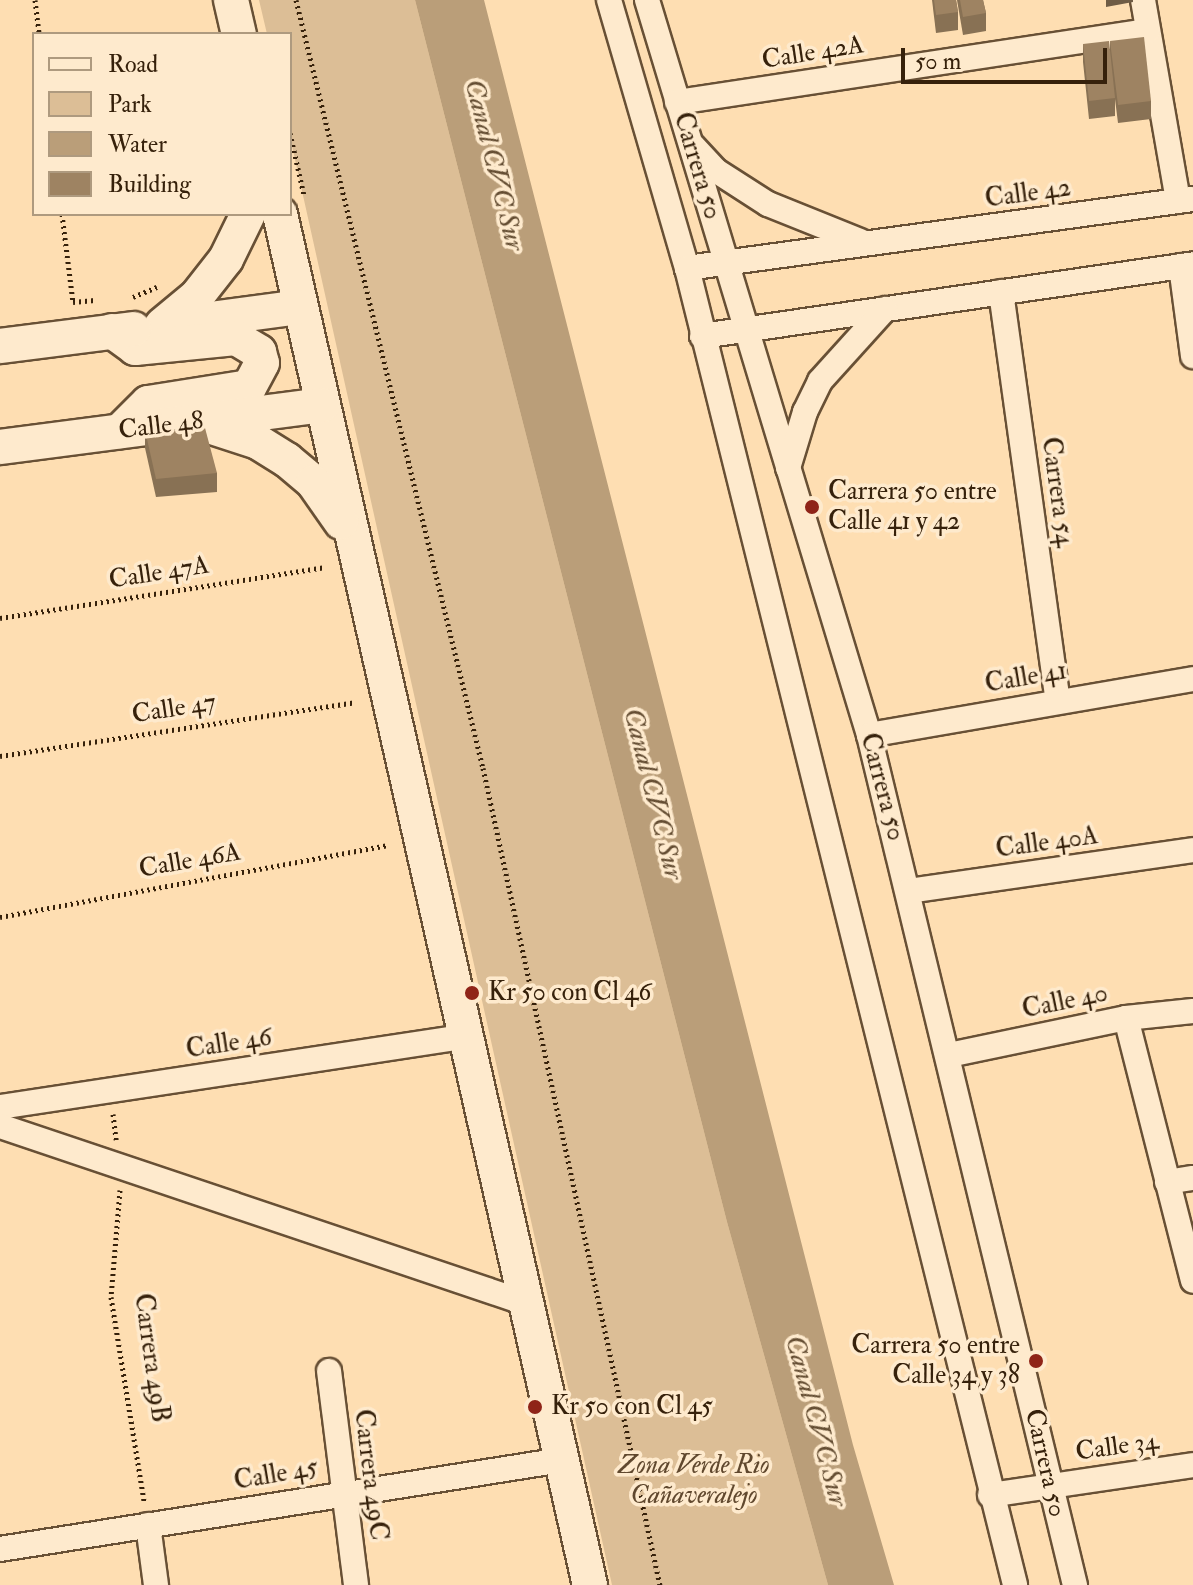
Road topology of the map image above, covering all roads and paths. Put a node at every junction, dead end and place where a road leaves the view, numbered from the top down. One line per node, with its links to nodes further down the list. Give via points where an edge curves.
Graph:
1 (35, 0): 8 (path)
2 (231, 0): 9 (street)
3 (296, 0): 74 (path, via 483,768)
4 (609, 0): 20 (street, Carrera 50)
5 (647, 0): 10 (street, Carrera 50)
6 (1143, 0): 7 (street)
7 (1148, 31): 10 (street, Calle 42A); 12 (street)
8 (39, 32)
9 (239, 32)
10 (677, 102): 11 (street, Carrera 50)
11 (687, 139): 16 (street, Calle 42, via 715,170 758,199); 18 (street, Carrera 50)
12 (1186, 200): 16 (street, Calle 42)
13 (62, 216): 26 (path, via 73,302)
14 (247, 216): 28 (street, via 226,259 197,296)
15 (280, 216): 24 (street)
16 (870, 244): 17 (street, Calle 42)
17 (776, 256): 18 (street, Calle 42); 27 (street, via 752,273 745,299 764,318)
18 (728, 263): 20 (street, Calle 42); 29 (street, Carrera 50)
19 (1187, 265): 22 (street); 32 (street)
20 (687, 268): 30 (street, Carrera 50)
21 (163, 284): 23 (path)
22 (1001, 292): 25 (street); 42 (street, Carrera 54)
23 (121, 298)
24 (300, 307): 28 (street); 33 (street)
25 (885, 309): 27 (street); 37 (street, via 820,381)
26 (109, 315): 28 (street); 31 (street); 35 (street, via 135,348 236,338 259,352 262,363 249,387 148,403)
27 (788, 323): 29 (street)
28 (162, 325)
29 (744, 329): 30 (street); 37 (street, Carrera 50)
30 (702, 336): 67 (street, Carrera 50)
31 (0, 346)
32 (1193, 356)
33 (322, 405): 34 (street, Calle 48); 38 (street)
34 (194, 422): 35 (street, Calle 48); 38 (street, via 258,442 287,460 313,482)
35 (120, 431): 36 (street, Calle 48)
36 (0, 447)
37 (787, 471): 44 (street, Carrera 50)
38 (350, 535): 52 (street)
39 (324, 567): 40 (path, Calle 47A)
40 (0, 618)
41 (1193, 679): 42 (street, Calle 41)
42 (1058, 701): 44 (street, Calle 41)
43 (355, 702): 45 (path, Calle 47)
44 (869, 735): 48 (street, Carrera 50)
45 (0, 756)
46 (388, 845): 49 (path, Calle 46A)
47 (1193, 850): 48 (street, Calle 40A)
48 (909, 891): 53 (street, Carrera 50)
49 (0, 917)
50 (1193, 1011): 51 (street, Calle 40)
51 (1126, 1018): 53 (street, Calle 40); 59 (street)
52 (465, 1037): 54 (street, Calle 46); 61 (street)
53 (949, 1055): 65 (street, Carrera 50)
54 (110, 1091): 55 (street, Calle 46); 57 (path, Carrera 49B)
55 (0, 1107)
56 (0, 1126): 57 (street)
57 (120, 1170): 61 (street); 68 (path, Carrera 49B, via 111,1297)
58 (1193, 1178): 59 (street)
59 (1167, 1182): 60 (street)
60 (1193, 1281)
61 (526, 1303): 63 (street)
62 (329, 1371): 66 (street, Carrera 49C)
63 (562, 1460): 66 (street, Calle 45); 73 (street)
64 (1193, 1465): 65 (street, Calle 34)
65 (1049, 1485): 67 (street, Calle 34); 70 (street, Carrera 50)
66 (343, 1492): 68 (street, Calle 45); 72 (street, Carrera 49C)
67 (990, 1495): 75 (street, Carrera 50)
68 (148, 1525): 69 (street, Calle 45); 71 (street)
69 (0, 1549)
70 (1076, 1584)
71 (156, 1585)
72 (356, 1585)
73 (590, 1585)
74 (660, 1585)
75 (1015, 1585)

